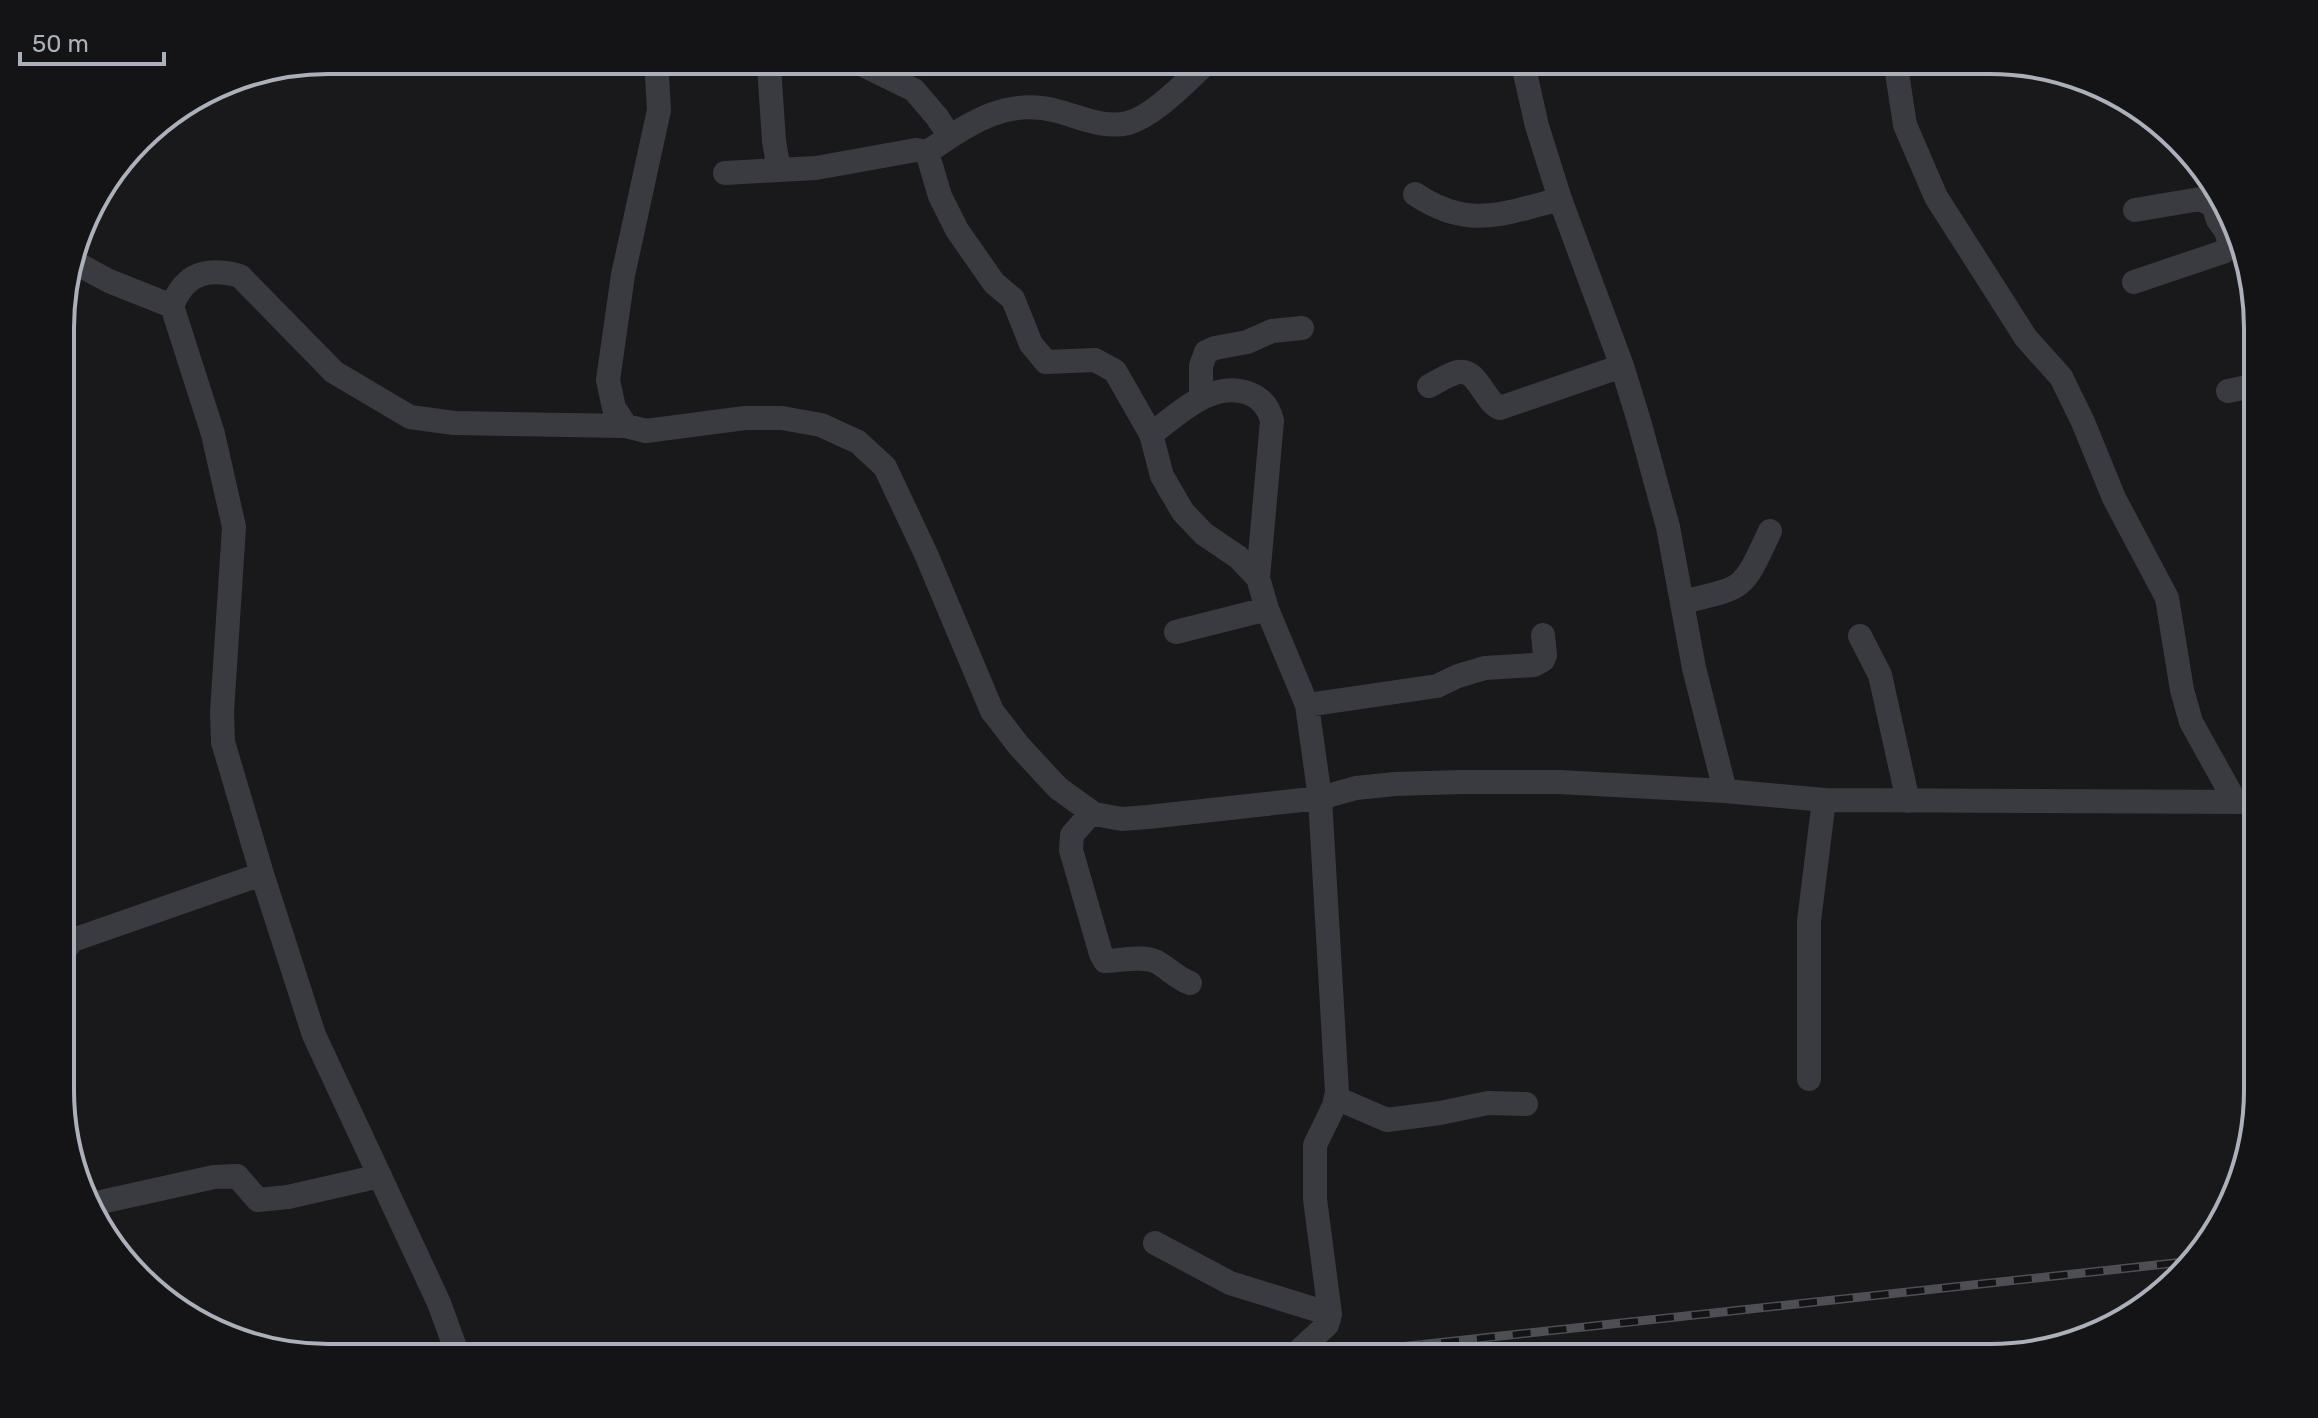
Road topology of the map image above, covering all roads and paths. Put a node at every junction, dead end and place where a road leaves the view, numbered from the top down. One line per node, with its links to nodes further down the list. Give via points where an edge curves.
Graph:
1 (657, 74): 25 (street, via 659,110 623,275 608,380 614,408)
2 (770, 74): 9 (street)
3 (881, 74): 7 (street, via 914,90)
4 (1194, 74): 7 (street, via 1130,123 1112,125 1053,109 1017,108 985,115)
5 (1525, 74): 12 (street)
6 (1897, 74): 36 (street, via 1905,125 1936,197 2026,338 2061,377 2114,498 2167,598 2191,722)
7 (950, 137): 8 (street)
8 (927, 152): 9 (street); 26 (street, via 957,230 994,283 1013,299 1031,344 1046,362 1095,360 1115,371)
9 (779, 170): 10 (street)
10 (725, 173)
11 (1415, 194): 12 (street, via 1436,208 1489,217)
12 (1560, 199): 20 (street)
13 (2211, 204): 14 (street, via 2200,199)
14 (2135, 210)
15 (2230, 243): 17 (street, via 2223,252)
16 (82, 266): 18 (street)
17 (2134, 282)
18 (172, 306): 25 (street, via 179,289 203,272 240,276 334,372 410,417 454,423); 42 (street, via 213,434 234,527 223,742)
19 (1302, 328): 24 (street, via 1272,331 1206,352)
20 (1622, 366): 21 (street, via 1500,408 1468,373 1459,371); 29 (street, via 1668,527)
21 (1429, 386)
22 (2243, 388): 23 (street)
23 (2228, 391)
24 (1201, 398): 26 (street); 28 (street, via 1241,391 1254,395 1270,412)
25 (626, 426): 41 (street, via 646,431 782,418 821,425 858,442 885,467 992,711 1058,788)
26 (1151, 434): 28 (street, via 1162,476 1183,512)
27 (1770, 531): 29 (street, via 1749,577 1739,586)
28 (1258, 578): 30 (street)
29 (1682, 602): 35 (street)
30 (1267, 609): 31 (street); 34 (street)
31 (1176, 632)
32 (1543, 635): 34 (street, via 1545,655 1534,665 1485,668 1437,686)
33 (1860, 636): 39 (street, via 1880,675)
34 (1307, 705): 37 (street)
35 (1725, 791): 37 (street, via 1463,782 1356,788); 38 (street)
36 (2243, 797)
37 (1320, 798): 41 (street, via 1122,819); 46 (street)
38 (1824, 800): 39 (street); 45 (street, via 1809,921)
39 (1908, 801): 40 (street)
40 (2243, 801)
41 (1091, 813): 44 (street, via 1072,835 1071,850 1105,961 1148,959)
42 (262, 874): 43 (street); 48 (street, via 314,1035)
43 (74, 940)
44 (1190, 983)
45 (1809, 1079)
46 (1336, 1098): 47 (street, via 1387,1120 1488,1103); 51 (street, via 1315,1145 1315,1199)
47 (1526, 1104)
48 (380, 1176): 49 (street, via 273,1200 258,1200 237,1176 214,1177); 53 (street)
49 (100, 1202)
50 (1155, 1243): 51 (street, via 1230,1283)
51 (1330, 1314): 52 (street, via 1327,1325)
52 (1307, 1343)
53 (454, 1344)

